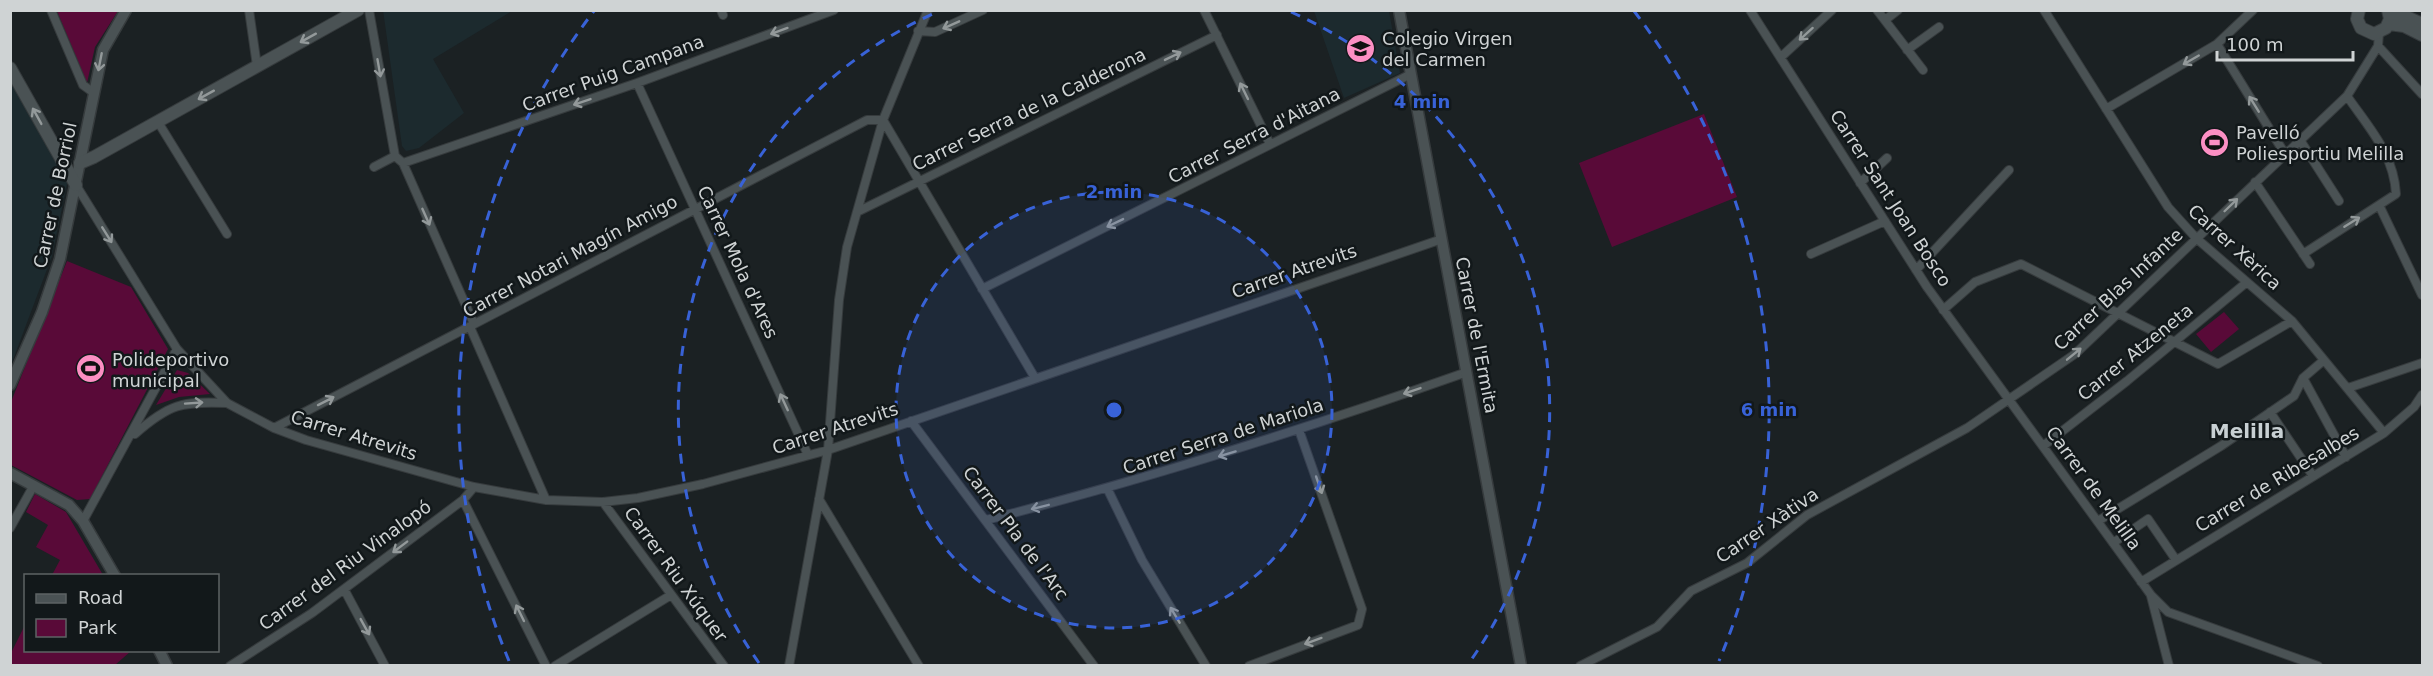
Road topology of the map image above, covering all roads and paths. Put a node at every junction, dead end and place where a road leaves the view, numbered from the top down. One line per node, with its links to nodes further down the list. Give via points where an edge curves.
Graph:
1 (51, 10): 35 (street, via 83,85)
2 (126, 10): 35 (street, Carrer de Borriol, one-way to 35, via 103,50)
3 (249, 10): 30 (street)
4 (358, 10): 30 (main road, one-way to 30)
5 (369, 10): 44 (street, one-way to 44)
6 (834, 10): 34 (street, Carrer Puig Campana, one-way to 34)
7 (928, 10): 23 (street)
8 (983, 10): 23 (street, one-way to 23, via 935,32)
9 (1204, 10): 24 (street)
10 (1399, 10): 33 (street, Carrer de l'Ermita)
11 (1750, 10): 29 (street, Carrer Sant Joan Bosco)
12 (1832, 10): 29 (street, one-way to 29)
13 (1878, 10): 19 (street)
14 (1898, 10): 19 (street)
15 (2044, 10): 38 (street, Carrer Xèrica)
16 (2253, 10): 27 (street)
17 (2389, 10): 20 (main road); 21 (main road)
18 (2356, 13): 26 (main road, via 2365,31)
19 (1885, 20): 28 (street)
20 (2389, 24): 25 (main road); 26 (main road)
21 (2422, 24)
22 (1939, 27): 28 (street)
23 (918, 31): 39 (street)
24 (1217, 35): 42 (street, one-way to 24); 50 (street, Carrer Serra de la Calderona, one-way to 24)
25 (2422, 35)
26 (2378, 39): 36 (street); 37 (street, Carrer Blas Infante)
27 (2217, 44): 38 (street, one-way to 38); 43 (street, one-way to 27)
28 (1908, 50): 32 (street)
29 (1780, 57): 52 (street, Carrer Sant Joan Bosco)
30 (257, 66): 40 (main road, one-way to 40)
31 (10, 68): 53 (main road, one-way to 31)
32 (1923, 70)
33 (1411, 74): 42 (street, Carrer Serra d'Aitana); 61 (street, Carrer de l'Ermita)
34 (637, 83): 47 (street, Carrer Puig Campana, one-way to 47); 56 (street, Carrer Mola d'Ares)
35 (94, 93): 46 (street, Carrer de Borriol)
36 (2422, 94)
37 (2347, 96): 41 (street, Carrer Blas Infante); 55 (street, via 2395,171 2396,194)
38 (2106, 109): 60 (street, Carrer Xèrica, via 2168,207)
39 (883, 120): 50 (street); 56 (street, Carrer Notari Magín Amigo, via 867,120); 57 (street)
40 (158, 122): 46 (main road); 59 (street)
41 (2300, 140): 43 (street, Carrer Blas Infante); 54 (street)
42 (1270, 144): 67 (street, Carrer Serra d'Aitana, one-way to 67)
43 (2285, 154): 51 (street, Carrer Blas Infante)
44 (395, 156): 47 (street); 48 (street)
45 (1887, 158): 52 (street)
46 (80, 163): 53 (street, Carrer de Borriol)
47 (403, 163): 72 (street, one-way to 72)
48 (374, 167)
49 (2008, 170): 65 (street)
50 (919, 181): 57 (street, Carrer Serra de la Calderona); 67 (street)
51 (2255, 182): 60 (street, Carrer Blas Infante, one-way to 51); 63 (street)
52 (1860, 183): 58 (street, Carrer Sant Joan Bosco)
53 (76, 185): 74 (street, one-way to 74); 80 (street, Carrer de Borriol, via 57,270)
54 (2339, 201)
55 (2379, 205): 63 (street, one-way to 55); 68 (street)
56 (695, 209): 72 (street, Carrer Notari Magín Amigo); 95 (street, Carrer Mola d'Ares, one-way to 56)
57 (857, 212): 94 (street, via 839,300)
58 (1885, 221): 62 (street); 65 (street, Carrer Sant Joan Bosco)
59 (227, 234)
60 (2196, 238): 66 (street, Carrer Xèrica); 70 (street, Carrer Blas Infante)
61 (1442, 239): 77 (street, Carrer de l'Ermita); 78 (street, Carrer Atrevits)
62 (1811, 254)
63 (2302, 254): 64 (street)
64 (2310, 264)
65 (1916, 270): 69 (street, Carrer Sant Joan Bosco)
66 (2247, 282): 71 (street, Carrer Xèrica); 73 (street, Carrer Atzeneta)
67 (982, 289): 78 (street)
68 (2422, 295)
69 (1943, 310): 70 (street, via 1975,282 2021,264); 83 (street, Carrer Sant Joan Bosco)
70 (2118, 313): 73 (street); 83 (street, Carrer Blas Infante, one-way to 70, via 2074,354)
71 (2292, 321): 73 (street, via 2218,364); 75 (street, Carrer Xèrica)
72 (472, 326): 89 (street, Carrer Notari Magín Amigo, one-way to 72); 104 (street)
73 (2175, 342): 93 (street, Carrer Atzeneta)
74 (177, 349): 84 (street); 85 (street)
75 (2324, 360): 79 (street); 81 (street, Carrer Xèrica)
76 (2422, 363): 81 (street)
77 (1467, 372): 90 (street, Carrer Serra de Mariola, one-way to 90); 129 (street, Carrer de l'Ermita)
78 (1035, 378): 88 (street, Carrer Atrevits)
79 (2303, 378): 86 (street, via 2294,396); 96 (street)
80 (10, 385)
81 (2348, 388): 91 (street, Carrer Xèrica)
82 (2422, 395): 91 (street, Carrer de Ribesalbes)
83 (2010, 400): 93 (street, Carrer de Melilla); 130 (street, Carrer Xàtiva, via 1967,428 1807,515 1747,563 1690,591 1657,627)
84 (149, 403): 87 (street); 92 (street)
85 (227, 403): 87 (street, one-way to 85, via 189,402); 89 (street, Carrer Atrevits)
86 (2270, 412): 98 (street); 108 (street)
87 (157, 414): 92 (street)
88 (911, 421): 94 (street, Carrer Atrevits); 106 (street, Carrer Pla de l'Arc)
89 (274, 428): 100 (street, Carrer Atrevits, via 306,441)
90 (1299, 430): 101 (street, Carrer Serra de Mariola, one-way to 101); 128 (street, one-way to 128, via 1362,609 1358,625)
91 (2385, 433): 96 (street, Carrer de Ribesalbes)
92 (130, 438): 107 (street)
93 (2043, 446): 108 (street, Carrer de Melilla)
94 (828, 450): 95 (street, Carrer Atrevits); 102 (street)
95 (808, 455): 105 (street, Carrer Atrevits, via 703,484)
96 (2346, 457): 98 (street, Carrer de Ribesalbes)
97 (10, 473): 99 (street)
98 (2313, 476): 111 (street, Carrer de Ribesalbes)
99 (34, 485): 107 (street, via 69,505); 109 (street)
100 (474, 487): 103 (street, Carrer del Riu Vinalopó); 104 (street, Carrer Atrevits)
101 (1108, 490): 106 (street, Carrer Serra de Mariola, one-way to 106); 127 (street, one-way to 101, via 1142,560)
102 (819, 499): 124 (street); 125 (street)
103 (463, 500): 114 (street, Carrer del Riu Vinalopó, one-way to 114); 121 (street, one-way to 103)
104 (546, 500): 105 (street, Carrer Atrevits)
105 (603, 502): 115 (street, Carrer Riu Xúquer)
106 (986, 520): 126 (street, Carrer Pla de l'Arc)
107 (83, 521): 112 (street)
108 (2098, 521): 110 (street, Carrer de Melilla)
109 (10, 528)
110 (2113, 543): 111 (street, via 2148,519); 113 (street, Carrer de Melilla)
111 (2176, 560): 113 (street, Carrer de Ribesalbes)
112 (114, 574)
113 (2141, 582): 116 (street, Carrer de Melilla)
114 (344, 589): 119 (street, Carrer del Riu Vinalopó); 120 (street, one-way to 120)
115 (671, 595): 122 (street); 123 (street, Carrer Riu Xúquer)
116 (2151, 595): 131 (street); 132 (street, via 2168,612)
117 (160, 652): 118 (street)
118 (167, 666)
119 (230, 666)
120 (385, 666)
121 (546, 666)
122 (555, 666)
123 (724, 666)
124 (789, 666)
125 (920, 666)
126 (1094, 666)
127 (1206, 666)
128 (1250, 666)
129 (1521, 666)
130 (1580, 666)
131 (2169, 666)
132 (2318, 666)

